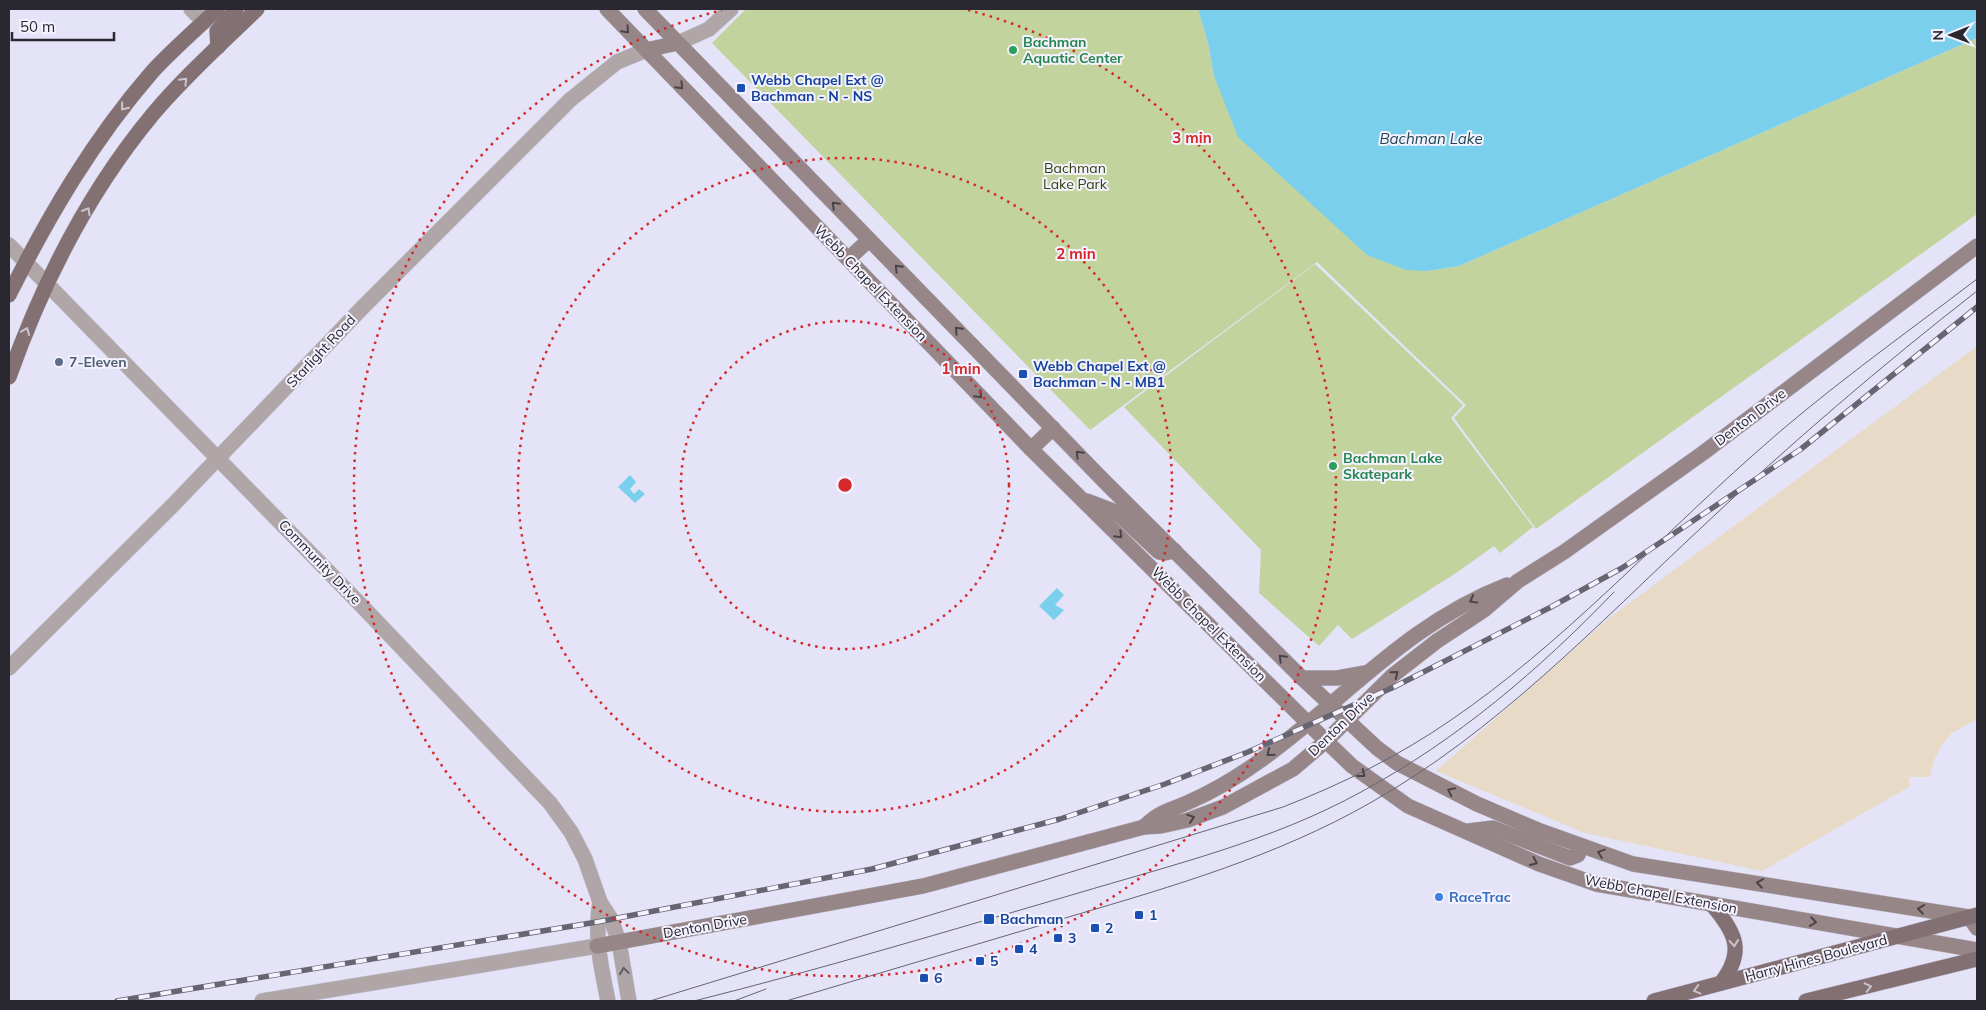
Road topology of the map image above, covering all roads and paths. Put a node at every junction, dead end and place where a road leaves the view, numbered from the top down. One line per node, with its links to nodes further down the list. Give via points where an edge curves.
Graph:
1 (191, 9): 8 (street)
2 (217, 9): 8 (main road)
3 (236, 9): 10 (main road, via 217,30)
4 (257, 9): 10 (main road)
5 (606, 9): 11 (main road, Webb Chapel Extension, one-way to 11)
6 (644, 9): 9 (main road, Webb Chapel Extension)
7 (731, 9): 9 (street, via 709,29)
8 (204, 22): 16 (main road, one-way to 16, via 153,71 100,139 58,201)
9 (678, 43): 11 (main road); 12 (main road, Webb Chapel Extension, one-way to 9)
10 (218, 47): 17 (main road, one-way to 10, via 129,144)
11 (646, 50): 15 (main road, Webb Chapel Extension, one-way to 15); 22 (street, Starlight Road, via 617,62 576,95 363,307)
12 (869, 240): 15 (main road); 20 (main road, Webb Chapel Extension, one-way to 12)
13 (9, 245): 16 (street, Community Drive)
14 (1977, 246): 25 (main road, Denton Drive, via 1703,454)
15 (848, 259): 21 (main road, Webb Chapel Extension, one-way to 21)
16 (26, 263): 17 (street, Community Drive); 18 (main road)
17 (45, 284): 19 (main road, one-way to 17); 22 (street, Community Drive)
18 (9, 295)
19 (9, 377)
20 (1053, 428): 21 (main road); 24 (main road, Webb Chapel Extension, one-way to 20)
21 (1031, 449): 23 (main road, Webb Chapel Extension)
22 (218, 459): 26 (street, Starlight Road); 36 (street, Community Drive, via 550,803 585,859)
23 (1083, 500): 24 (main road, via 1116,512 1159,552); 31 (main road, Webb Chapel Extension, one-way to 31)
24 (1175, 550): 28 (main road, Webb Chapel Extension, one-way to 24)
25 (1518, 581): 27 (main road, Denton Drive, one-way to 27, via 1477,597 1405,641); 30 (main road, Denton Drive, one-way to 25, via 1392,676 1484,610)
26 (9, 668)
27 (1365, 674): 28 (main road); 29 (main road, Denton Drive)
28 (1302, 678): 29 (main road, Webb Chapel Extension)
29 (1330, 704): 30 (main road, Webb Chapel Extension); 31 (main road, Denton Drive)
30 (1347, 720): 32 (main road, Denton Drive); 35 (main road, Webb Chapel Extension, one-way to 30, via 1522,824 1424,778 1376,748)
31 (1308, 722): 32 (main road, Webb Chapel Extension); 33 (main road, Denton Drive, one-way to 33, via 1238,776 1189,802 1156,814)
32 (1326, 741): 33 (main road, Denton Drive, one-way to 32, via 1188,820 1223,807 1293,769); 34 (main road, Webb Chapel Extension, one-way to 34, via 1352,766 1408,806)
33 (1144, 827): 40 (main road, Denton Drive, via 923,886)
34 (1468, 831): 35 (main road, via 1493,828 1570,858 1578,855); 37 (main road, Webb Chapel Extension, one-way to 37, via 1539,864 1596,884)
35 (1581, 846): 38 (main road, Webb Chapel Extension, one-way to 35, via 1633,864)
36 (600, 902): 40 (street, Community Drive, via 611,919); 41 (street, Community Drive, via 596,922)
37 (1712, 906): 39 (main road, Webb Chapel Extension, one-way to 39); 44 (main road, one-way to 44, via 1735,939 1733,964)
38 (1974, 920): 39 (main road, Harry Hines Boulevard)
39 (1899, 936): 42 (main road, Webb Chapel Extension); 44 (main road, Harry Hines Boulevard)
40 (619, 942): 41 (main road, Denton Drive); 47 (street, Community Drive, one-way to 40)
41 (597, 946): 45 (street, Denton Drive); 46 (street, Community Drive)
42 (1977, 950)
43 (1977, 959): 49 (main road, one-way to 43)
44 (1721, 983): 48 (main road, Harry Hines Boulevard, one-way to 48)
45 (262, 1001)
46 (608, 1001)
47 (628, 1001)
48 (1654, 1001)
49 (1806, 1001)

